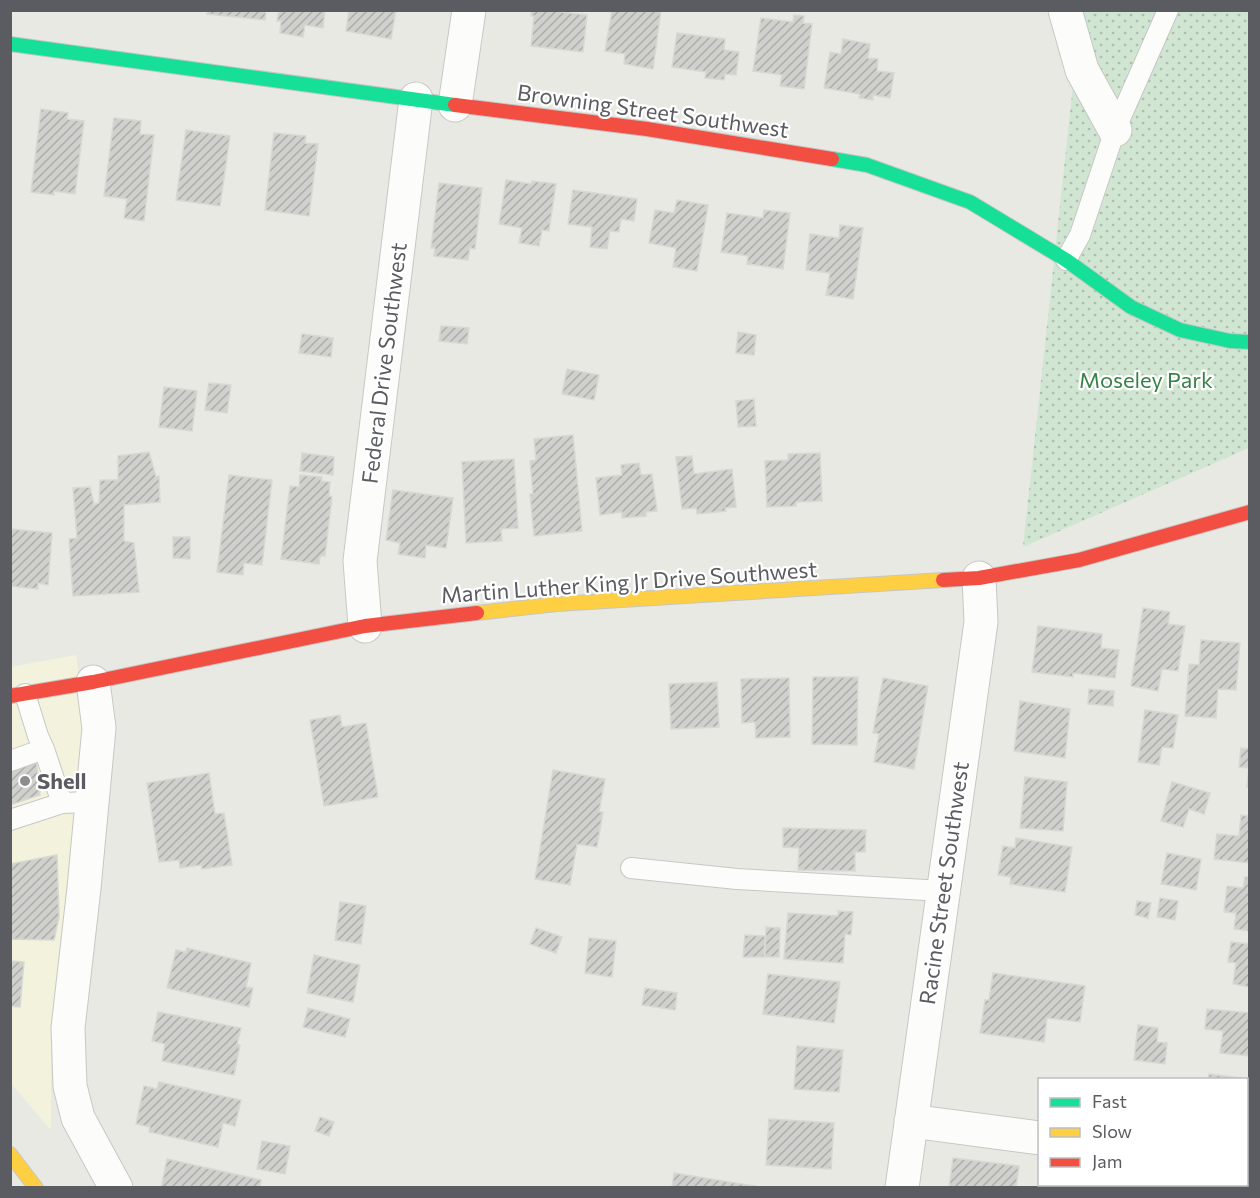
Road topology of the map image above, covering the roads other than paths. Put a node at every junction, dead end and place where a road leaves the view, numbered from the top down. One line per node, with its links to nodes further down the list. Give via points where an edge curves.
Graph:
1 (469, 10): 6 (street)
2 (1065, 10): 7 (street, via 1082,70)
3 (1168, 10): 7 (lane)
4 (10, 44): 5 (main road, Browning Street Southwest)
5 (417, 99): 6 (main road, Browning Street Southwest); 12 (street, Federal Drive Southwest, via 360,561)
6 (455, 105): 8 (main road, Browning Street Southwest, via 647,129 867,165 970,202)
7 (1115, 130): 8 (lane, via 1080,235)
8 (1066, 260): 9 (main road, Browning Street Southwest, via 1131,307 1180,330)
9 (1250, 342)
10 (1250, 512): 11 (main road, Martin Luther King Jr Drive Southwest, via 1079,560)
11 (979, 578): 12 (main road, Martin Luther King Jr Drive Southwest, via 556,604); 20 (street, Racine Street Southwest, via 981,622)
12 (365, 626): 13 (main road, Martin Luther King Jr Drive Southwest)
13 (93, 682): 14 (main road, Martin Luther King Jr Drive Southwest); 17 (street, via 99,728)
14 (18, 695): 15 (lane)
15 (44, 749): 16 (lane); 17 (lane)
16 (10, 761)
17 (77, 802): 18 (lane); 25 (street, via 84,888 68,1028 70,1086 78,1118)
18 (10, 820)
19 (631, 868): 20 (lane, via 737,879)
20 (943, 891): 21 (street, Racine Street Southwest)
21 (911, 1121): 22 (street); 26 (street, Racine Street Southwest)
22 (1038, 1138)
23 (10, 1154): 24 (main road)
24 (36, 1188)
25 (116, 1188)
26 (902, 1188)

